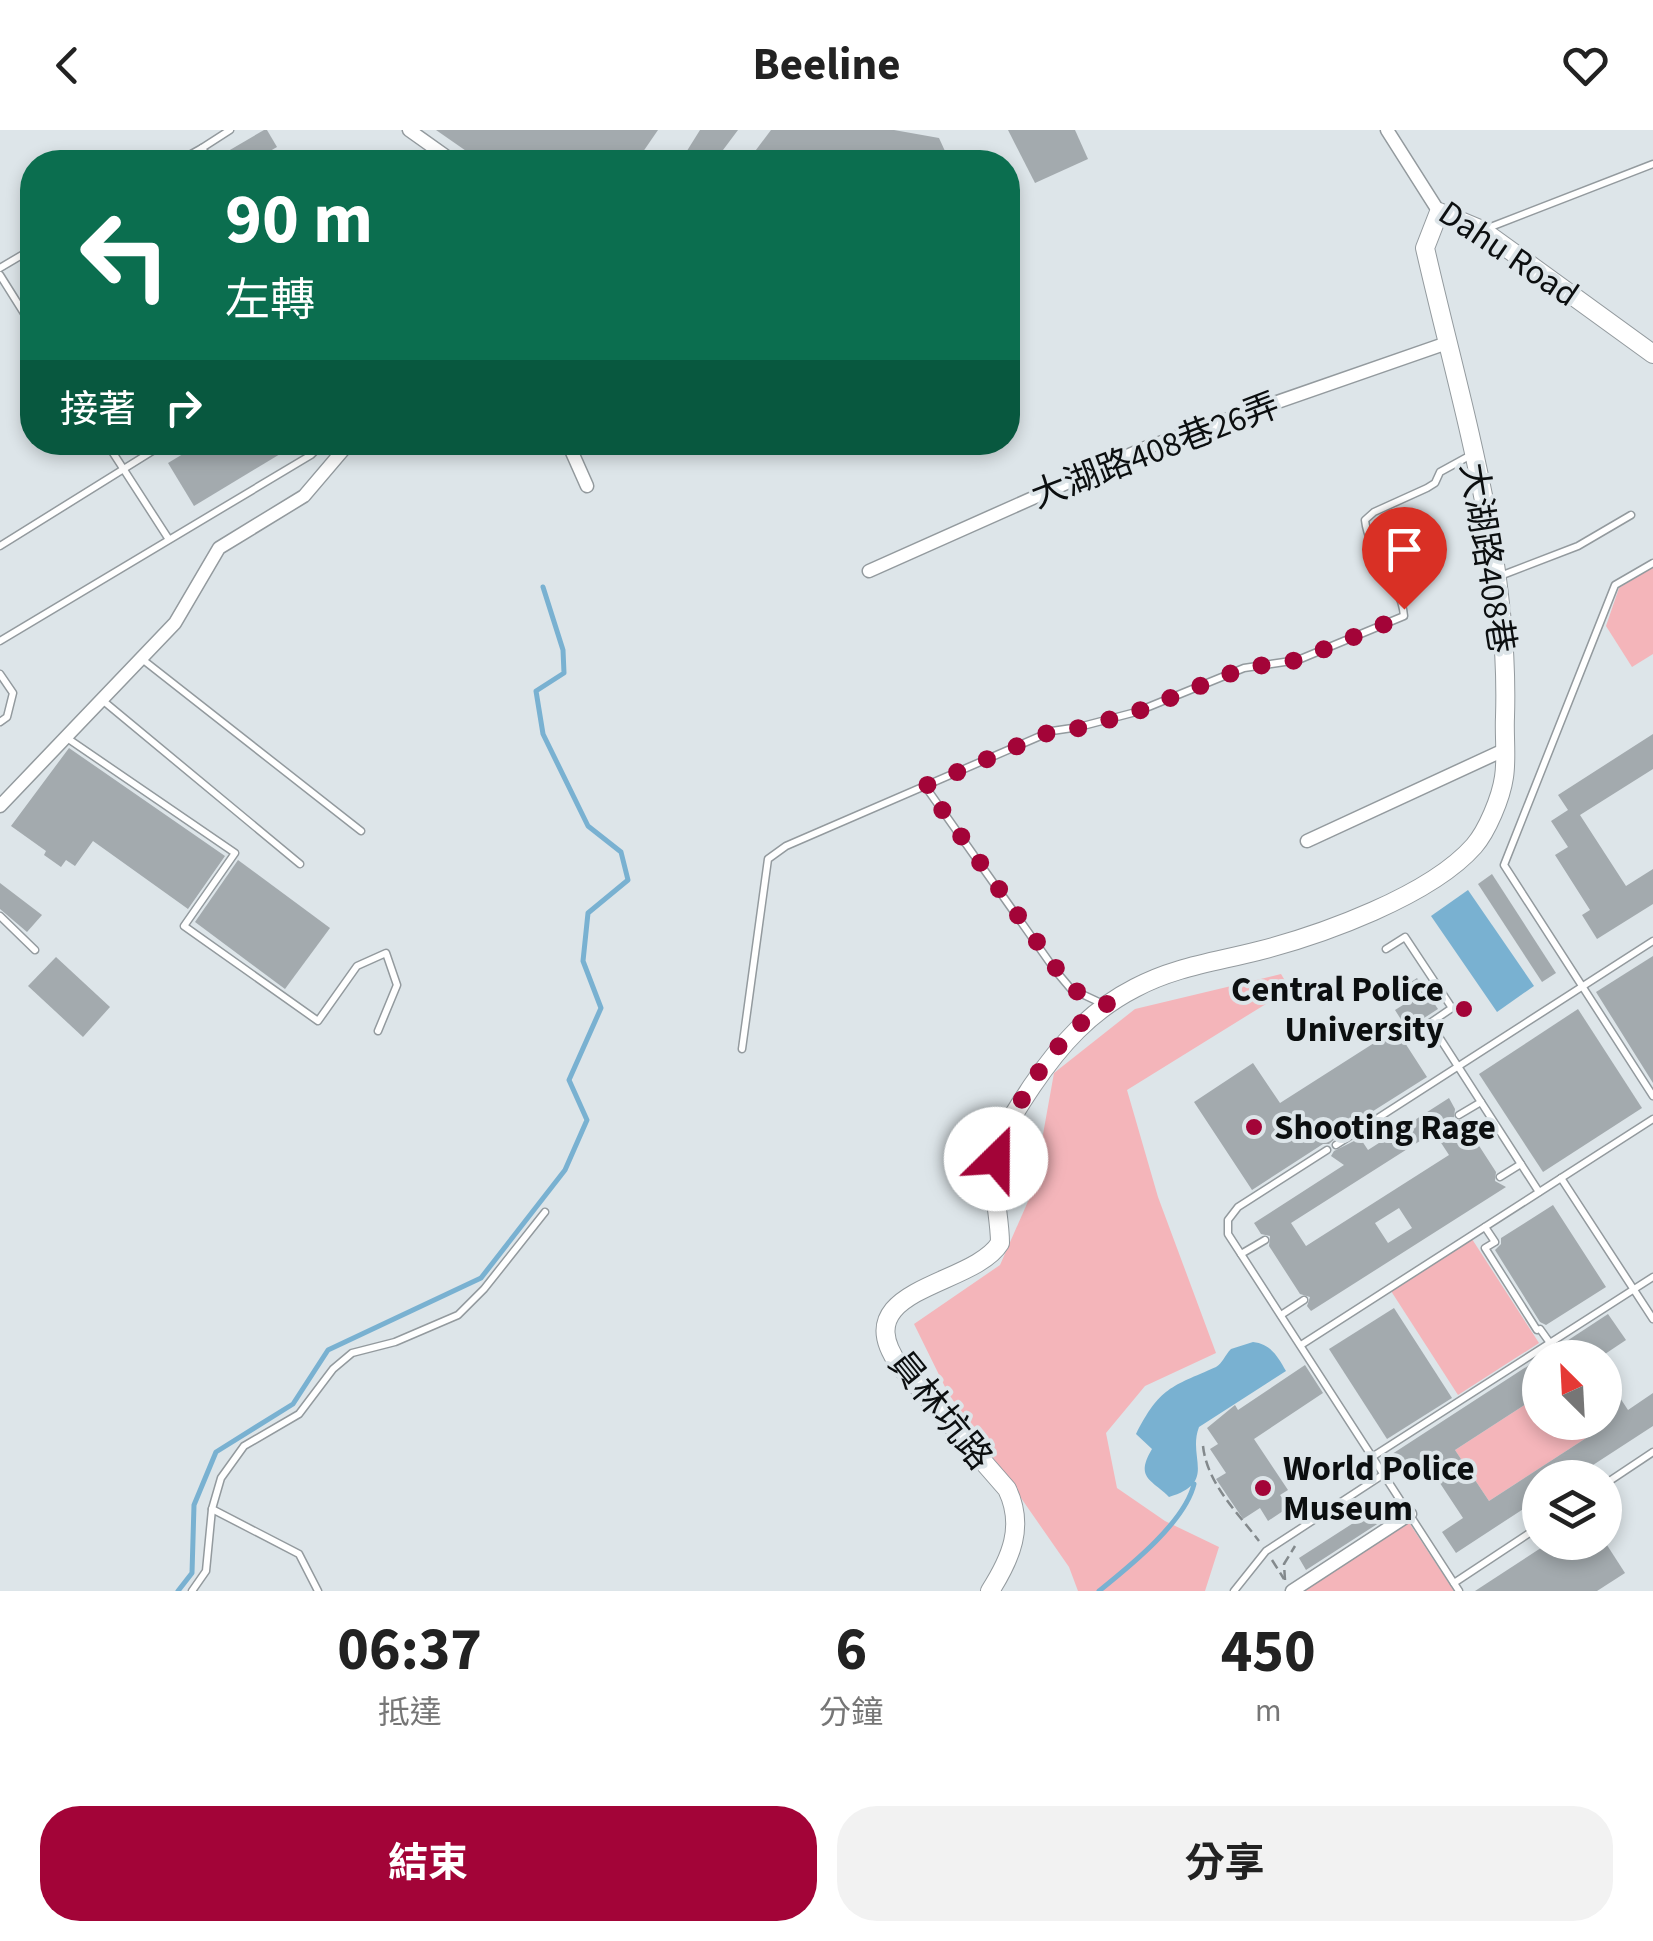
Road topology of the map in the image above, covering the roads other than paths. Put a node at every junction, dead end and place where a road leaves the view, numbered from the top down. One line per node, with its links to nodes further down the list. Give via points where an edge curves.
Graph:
1 (230, 130): 4 (lane)
2 (409, 130): 6 (street)
3 (1387, 130): 8 (street, Dahu Road)
4 (202, 148): 5 (lane)
5 (198, 150)
6 (437, 150)
7 (1653, 164): 9 (lane)
8 (1439, 212): 9 (street, Dahu Road); 12 (street, 大湖路408巷, via 1425,248)
9 (1482, 230): 13 (street, Dahu Road)
10 (0, 272): 11 (lane)
11 (20, 306)
12 (1447, 343): 14 (street, 大湖路408巷); 26 (street, 大湖路408巷26弄, via 1145,448)
13 (1653, 354)
14 (1472, 454): 27 (street, 大湖路408巷); 35 (lane, via 1427,488 1366,520 1404,616 1298,660 1244,668 1136,712 1052,731)
15 (114, 455): 20 (lane)
16 (147, 455): 20 (lane)
17 (311, 455): 23 (lane)
18 (339, 455): 29 (street, via 304,496 219,548 175,623)
19 (573, 455): 21 (street)
20 (123, 470): 23 (lane); 24 (lane)
21 (587, 486)
22 (1631, 515): 27 (lane, via 1578,546)
23 (168, 538): 28 (lane)
24 (0, 546)
25 (1653, 562): 44 (lane, via 1615,585 1504,866)
26 (869, 571)
27 (1498, 577): 34 (street, 大湖路408巷)
28 (0, 641)
29 (141, 658): 31 (street); 37 (lane)
30 (0, 674): 32 (lane, via 12,693)
31 (100, 698): 33 (street); 39 (lane)
32 (0, 722)
33 (67, 738): 36 (street); 46 (lane, via 234,853 184,926 318,1021 357,966 386,953 397,985)
34 (1504, 750): 38 (street); 45 (street, 大湖路408巷, via 1504,778 1475,846 1436,876 1330,928 1177,968)
35 (925, 786): 45 (lane, via 1063,980); 47 (lane, via 768,859)
36 (0, 806)
37 (361, 832)
38 (1307, 841)
39 (300, 864)
40 (0, 916): 43 (lane)
41 (1653, 941): 44 (lane)
42 (1386, 949): 48 (lane, via 1404,937 1452,1008 1430,1023)
43 (35, 950)
44 (1582, 986): 48 (lane); 49 (lane)
45 (1101, 1008): 83 (street, 員林坑路, via 1049,1060 1006,1127 996,1159 1000,1243 993,1254 914,1292 892,1311 886,1327 887,1347 899,1364 1016,1508 1012,1546)
46 (378, 1031)
47 (742, 1049)
48 (1458, 1066): 50 (lane); 53 (lane)
49 (1653, 1096)
50 (1481, 1102): 51 (lane); 55 (lane)
51 (1460, 1115)
52 (1653, 1118): 57 (lane)
53 (1336, 1145)
54 (1327, 1150): 62 (lane, via 1232,1213 1228,1234)
55 (1520, 1164): 56 (lane); 58 (lane)
56 (1500, 1178)
57 (1561, 1178): 58 (lane); 64 (lane)
58 (1538, 1192): 60 (lane)
59 (545, 1212): 76 (lane, via 458,1315 352,1353 300,1414 244,1446 220,1478)
60 (1485, 1227): 68 (lane, via 1494,1242 1485,1248); 70 (lane)
61 (1264, 1240): 62 (lane)
62 (1241, 1254): 66 (lane)
63 (1653, 1277): 64 (lane)
64 (1634, 1289): 67 (lane); 69 (lane)
65 (1304, 1300): 66 (lane)
66 (1281, 1315): 70 (lane)
67 (1653, 1319)
68 (1548, 1340)
69 (1555, 1340)
70 (1300, 1346): 73 (lane)
71 (1522, 1361): 73 (lane)
72 (1653, 1452): 74 (lane)
73 (1372, 1456): 75 (lane)
74 (1622, 1473)
75 (1384, 1474): 77 (lane); 84 (lane, via 1266,1551)
76 (212, 1509): 81 (lane, via 206,1571); 82 (lane, via 299,1554)
77 (1410, 1514): 79 (lane); 80 (street)
78 (1522, 1538): 79 (lane)
79 (1454, 1583): 85 (lane)
80 (1289, 1587)
81 (192, 1591)
82 (318, 1591)
83 (990, 1591)
84 (1234, 1591)
85 (1459, 1591)

